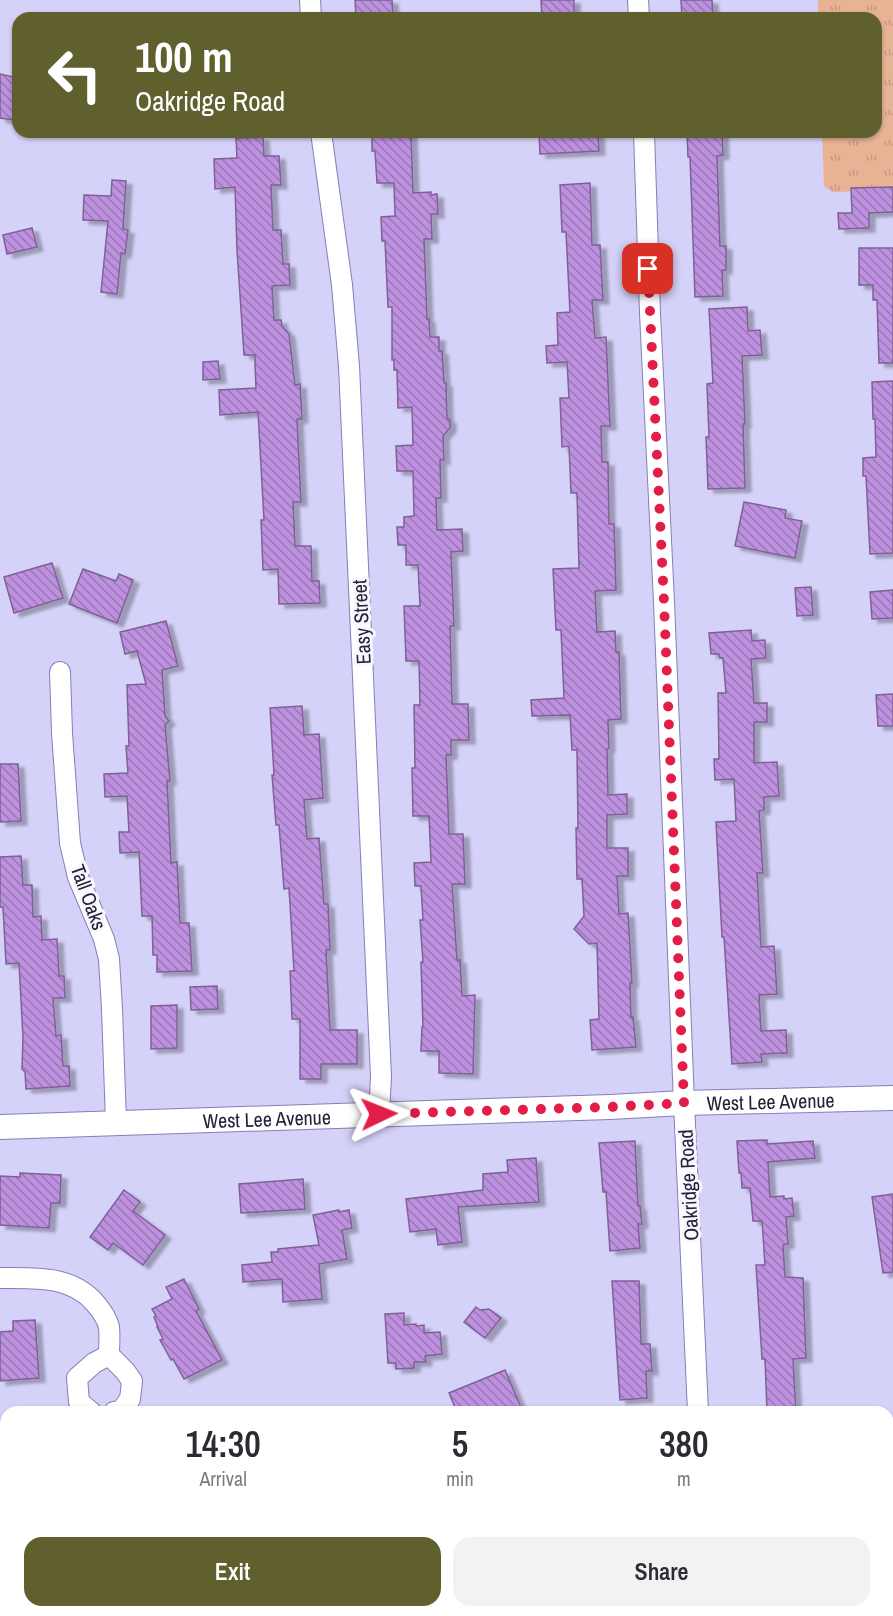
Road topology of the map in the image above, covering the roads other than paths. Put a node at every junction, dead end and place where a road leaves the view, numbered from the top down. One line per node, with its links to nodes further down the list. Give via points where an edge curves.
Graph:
1 (322, 138): 6 (street, Easy Street, via 349,366 380,1053)
2 (644, 138): 5 (street, Oakridge Road)
3 (60, 672): 7 (street, Tall Oaks, via 70,843 78,877 109,959)
4 (893, 1098): 5 (street, West Lee Avenue)
5 (684, 1103): 6 (street, West Lee Avenue); 13 (street, Oakridge Road)
6 (379, 1114): 7 (street, West Lee Avenue)
7 (116, 1122): 8 (street, West Lee Avenue)
8 (0, 1126)
9 (0, 1278): 10 (street, via 41,1278 76,1287 101,1310 109,1326)
10 (109, 1355): 11 (street, via 77,1378 79,1402); 12 (street, via 132,1381 130,1399)
11 (84, 1406)
12 (125, 1406)
13 (699, 1406)

